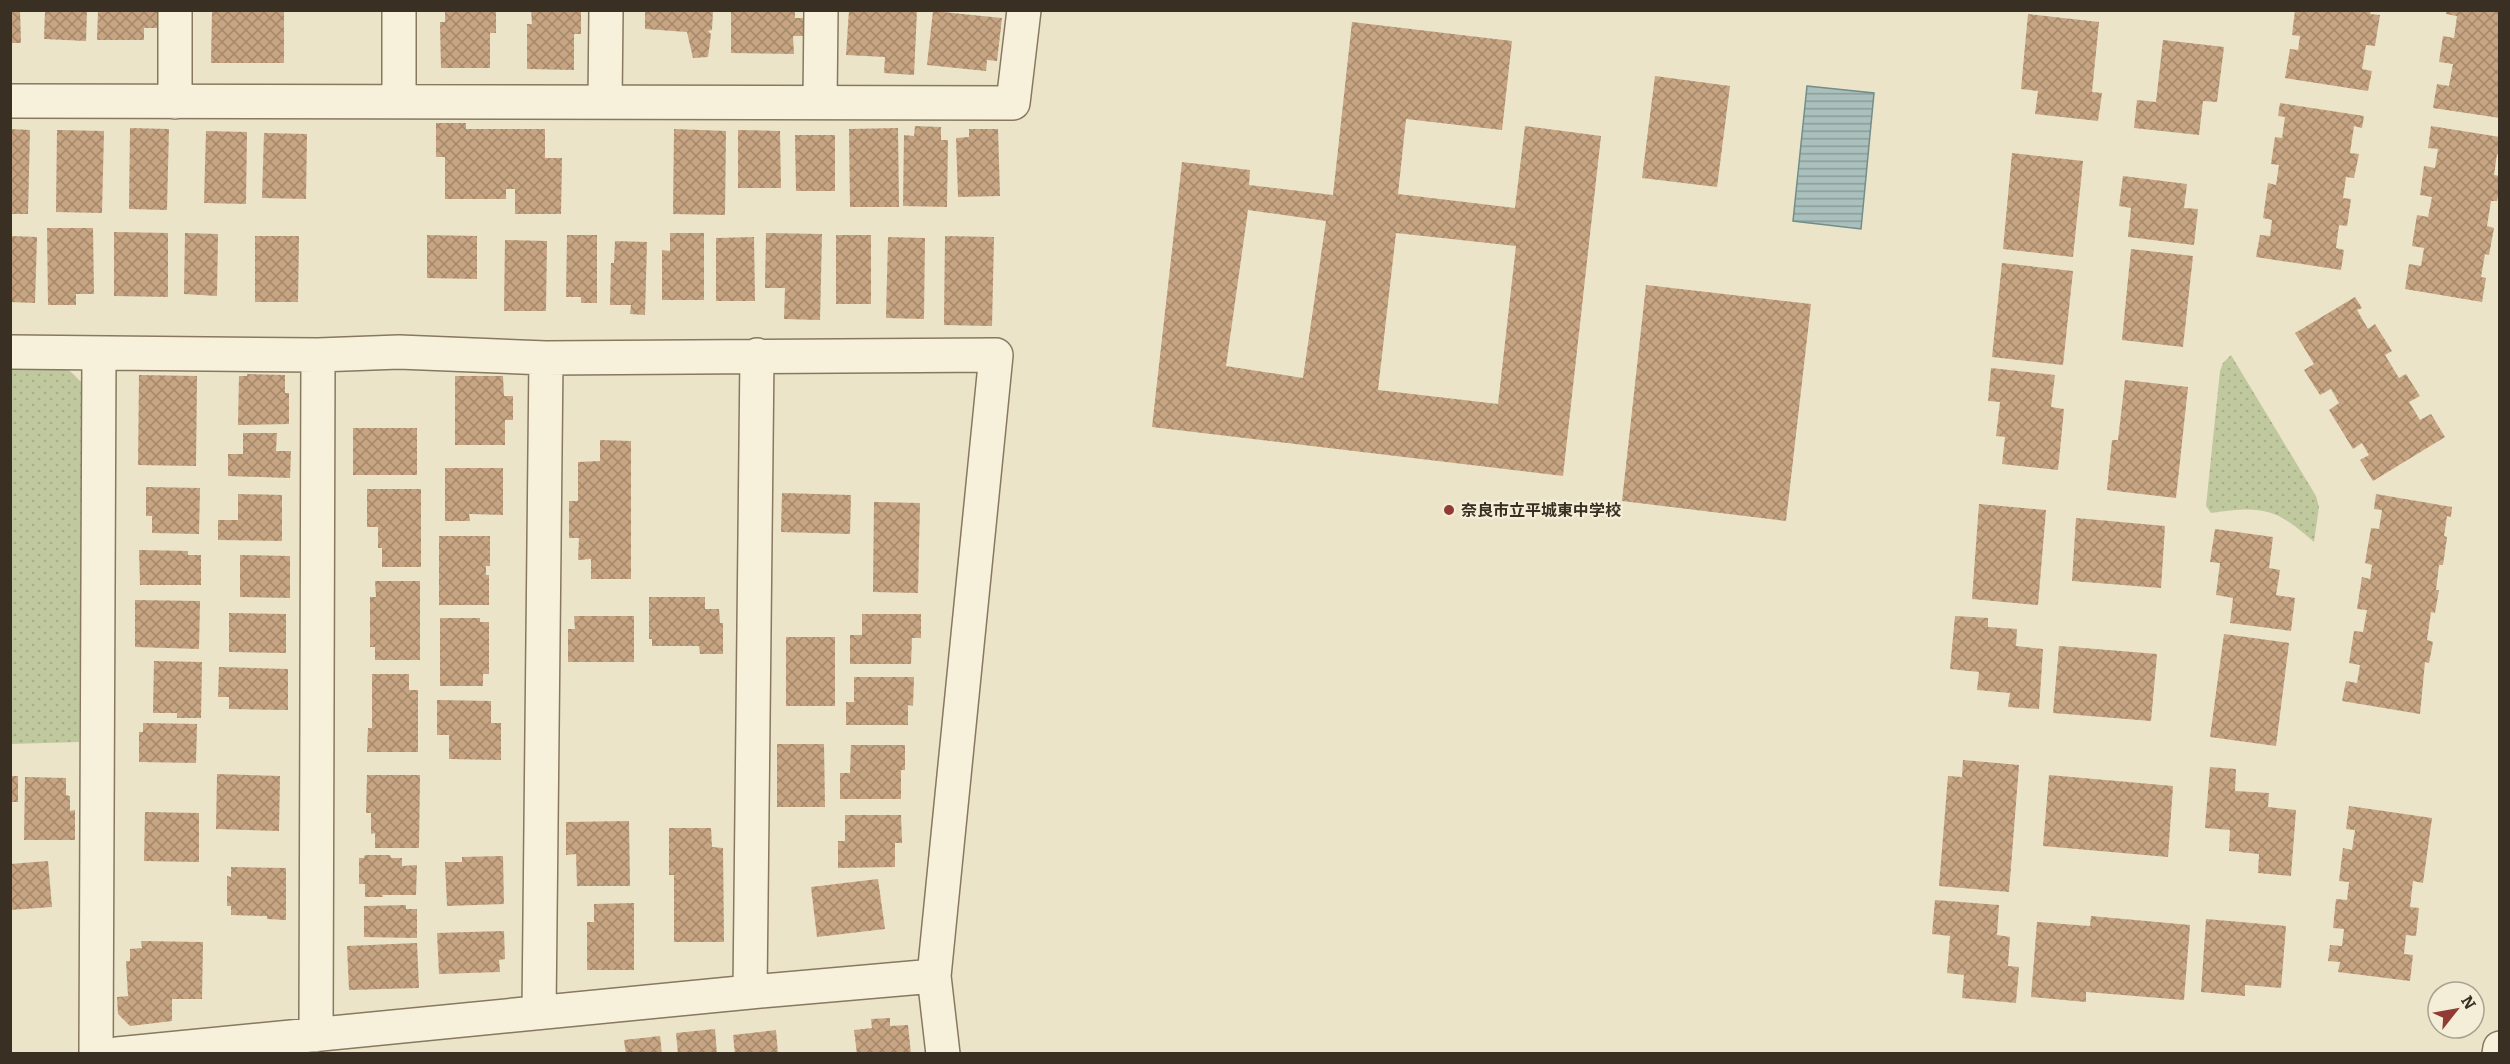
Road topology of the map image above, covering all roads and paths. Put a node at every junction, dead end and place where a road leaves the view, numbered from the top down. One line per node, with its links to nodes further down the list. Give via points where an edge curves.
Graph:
1 (175, 10): 8 (street)
2 (399, 10): 6 (street)
3 (606, 10): 9 (street)
4 (821, 10): 10 (street)
5 (1024, 10): 10 (street, via 1013,103)
6 (399, 100): 8 (street); 9 (street)
7 (10, 101): 8 (street)
8 (175, 102)
9 (605, 102): 10 (street)
10 (820, 102)
11 (10, 352): 12 (street)
12 (99, 353): 13 (street); 21 (street)
13 (318, 355): 15 (street, via 399,352); 19 (street)
14 (757, 355): 15 (street); 16 (street, via 996,355); 17 (street)
15 (546, 358): 18 (street)
16 (934, 976): 17 (street); 23 (street)
17 (750, 992): 18 (street)
18 (539, 1012): 19 (street)
19 (316, 1035): 22 (street)
20 (2499, 1048): 24 (street)
21 (96, 1053)
22 (117, 1053)
23 (943, 1053)
24 (2499, 1053)

